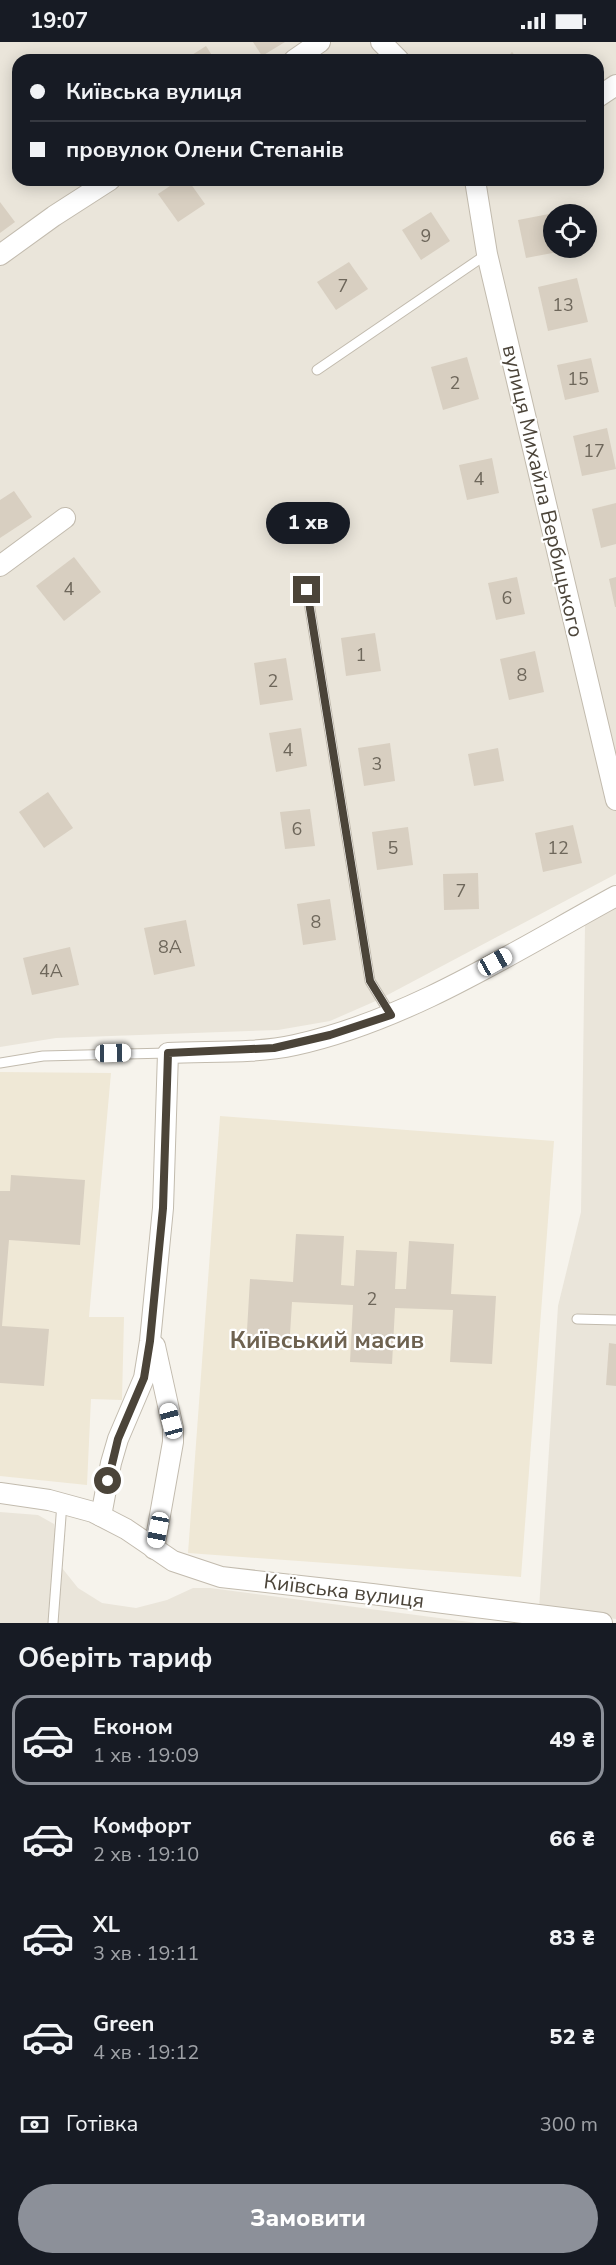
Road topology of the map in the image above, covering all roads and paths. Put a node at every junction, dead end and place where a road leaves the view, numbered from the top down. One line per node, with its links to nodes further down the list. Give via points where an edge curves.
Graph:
1 (320, 42): 3 (street)
2 (381, 42): 4 (street)
3 (303, 54)
4 (393, 54)
5 (101, 186): 8 (street)
6 (476, 186): 7 (street, вулиця Михайла Вербицького)
7 (487, 254): 9 (lane); 13 (street, вулиця Михайла Вербицького)
8 (0, 255)
9 (317, 370)
10 (65, 518): 11 (street)
11 (0, 566)
12 (307, 590): 15 (lane, via 370,981)
13 (616, 800)
14 (616, 896): 15 (street)
15 (391, 1015): 16 (street, via 274,1048)
16 (168, 1053): 17 (lane, via 43,1056); 20 (street, via 163,1208)
17 (0, 1063)
18 (577, 1319): 19 (lane)
19 (616, 1320)
20 (152, 1325): 23 (street, via 144,1378 115,1450); 24 (street, via 173,1428)
21 (0, 1493): 22 (street, Київська вулиця)
22 (62, 1503): 23 (street, Київська вулиця); 25 (lane)
23 (101, 1516): 24 (street, Київська вулиця)
24 (154, 1549): 26 (street, Київська вулиця, via 181,1565 221,1577)
25 (53, 1623)
26 (602, 1623)

